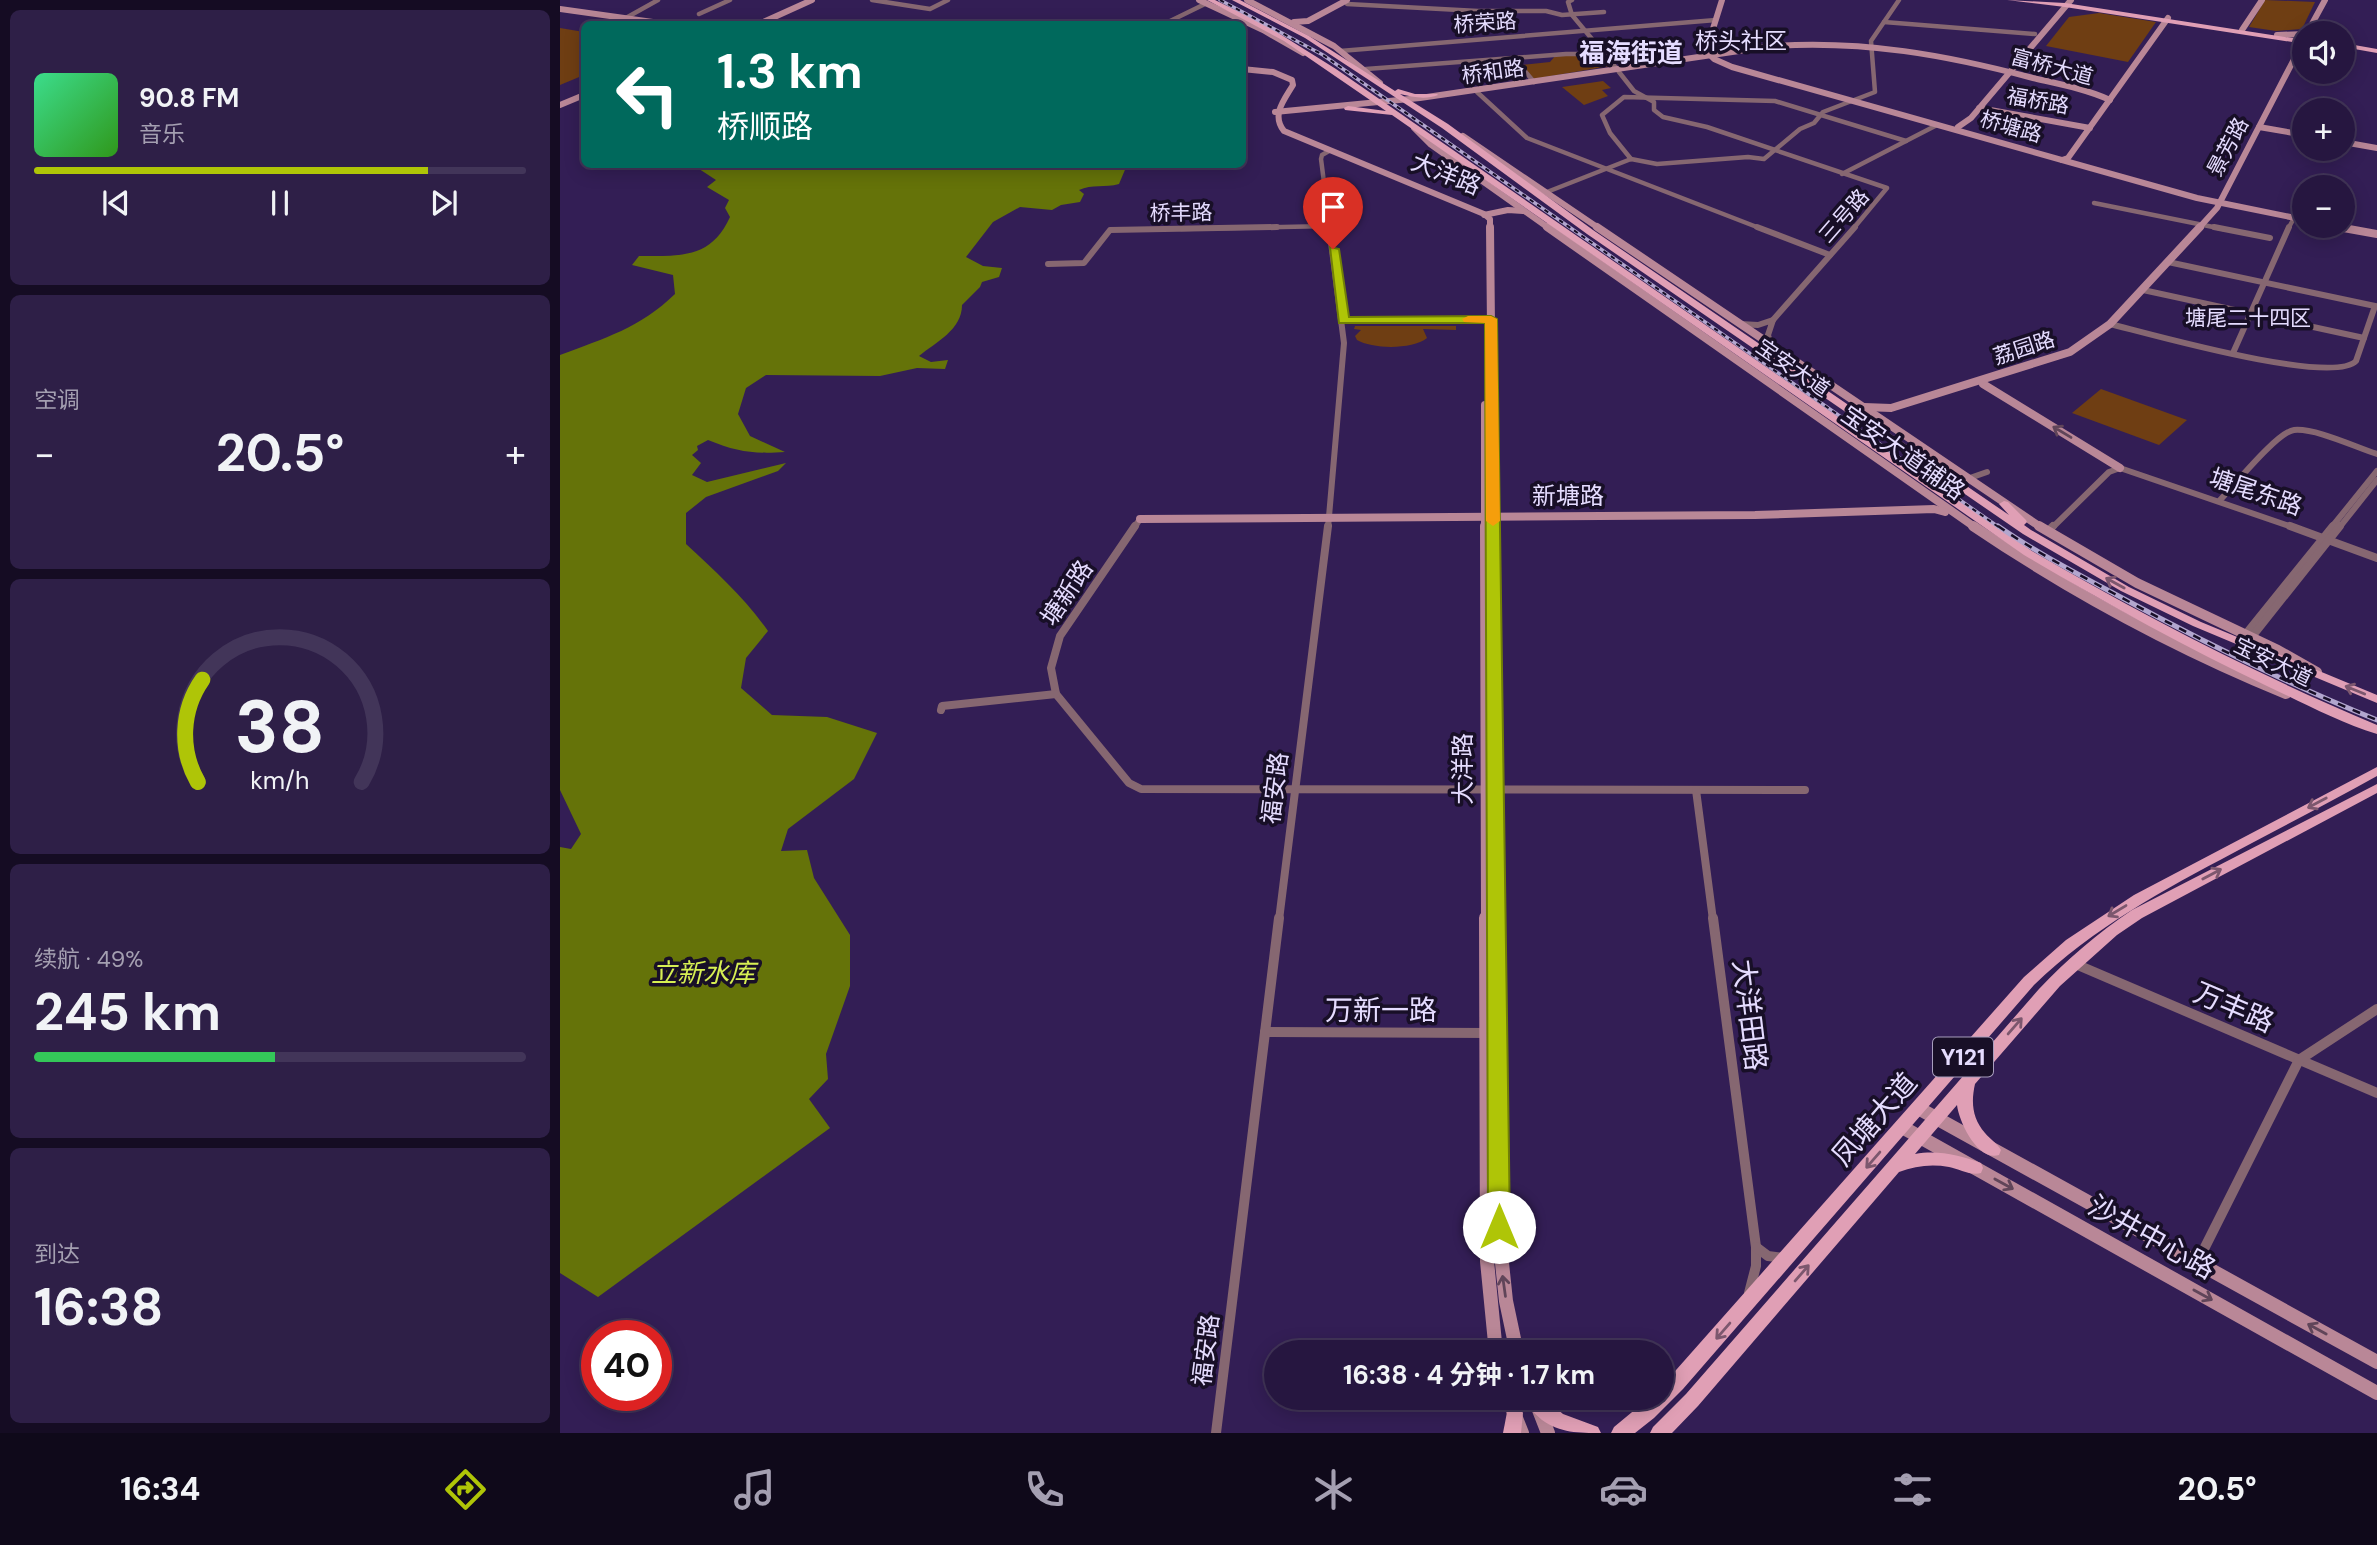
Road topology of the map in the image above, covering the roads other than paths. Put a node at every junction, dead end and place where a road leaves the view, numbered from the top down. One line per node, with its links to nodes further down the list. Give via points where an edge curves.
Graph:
1 (658, 0): 31 (street)
2 (730, 0): 27 (street)
3 (802, 0): 36 (street)
4 (812, 0): 37 (street)
5 (873, 0): 6 (street, via 930,9)
6 (948, 0)
7 (1199, 0): 21 (street)
8 (1235, 0): 74 (main road, 宝安大道, via 1307,37)
9 (1247, 0): 41 (street)
10 (1355, 0): 22 (street)
11 (1572, 0): 30 (street, via 1568,2)
12 (1722, 0): 32 (street)
13 (1728, 0): 49 (street)
14 (1897, 0): 42 (street)
15 (2010, 0): 20 (main road)
16 (2050, 0): 23 (main road)
17 (2262, 0): 45 (street)
18 (2325, 0): 39 (street, 景芳路)
19 (2330, 0): 40 (street)
20 (2027, 1): 23 (main road); 29 (main road)
21 (1209, 2): 38 (street); 75 (main road, 宝安大道, via 1276,31)
22 (1347, 2): 28 (street); 30 (street)
23 (2066, 2): 25 (main road); 29 (street); 33 (main road)
24 (560, 9): 31 (street)
25 (2099, 10): 29 (main road); 33 (main road)
26 (1604, 12): 30 (street)
27 (699, 13)
28 (1327, 13): 41 (street); 43 (street)
29 (2057, 13): 46 (street); 61 (street)
30 (1572, 15): 44 (street)
31 (624, 19): 34 (street); 35 (street)
32 (1716, 20): 44 (street, 桥荣路); 50 (street)
33 (2166, 20): 45 (main road); 47 (main road); 81 (street)
34 (636, 21)
35 (641, 21)
36 (756, 21)
37 (766, 21)
38 (1170, 21)
39 (2314, 21)
40 (2319, 21)
41 (1291, 22): 43 (street)
42 (1884, 22): 46 (street); 51 (street)
43 (1306, 29): 53 (street)
44 (1585, 30): 53 (street, 桥荣路); 56 (street)
45 (2242, 30): 47 (main road)
46 (2035, 34): 69 (street)
47 (2278, 37): 48 (main road)
48 (2292, 38)
49 (1717, 43): 54 (street); 57 (street)
50 (1707, 44): 57 (street, via 1706,51); 60 (street)
51 (1870, 46): 54 (street, 富桥大道); 59 (street, 富桥大道); 80 (street, via 1877,89)
52 (2355, 49): 55 (main road)
53 (1340, 51): 65 (street)
54 (1744, 52): 57 (street, 富桥大道); 63 (street, via 1734,61)
55 (2377, 52)
56 (1604, 54): 58 (street); 67 (street)
57 (1715, 57): 60 (street, 桥和路); 63 (street, 桥塘路)
58 (1514, 58): 65 (street); 72 (street)
59 (1958, 60): 62 (street, 富桥大道); 69 (street, 富桥大道)
60 (1683, 61): 63 (street); 67 (street, 桥和路)
61 (2015, 64): 69 (street); 70 (street)
62 (1977, 66): 69 (street, 富桥大道); 71 (street)
63 (1736, 67): 80 (street, 桥塘路)
64 (2292, 67): 97 (street, 景芳路)
65 (1366, 69): 74 (street)
66 (1246, 71): 88 (street, via 1269,71 1291,79 1293,85)
67 (1618, 71): 72 (street, 桥和路); 76 (street, 桥和路); 79 (street)
68 (1246, 72): 88 (street, via 1285,82)
69 (2005, 72): 70 (street, 富桥大道); 71 (street); 73 (street, 富桥大道)
70 (2028, 77): 81 (street, 富桥大道)
71 (1995, 80): 73 (street); 86 (street); 91 (street)
72 (1534, 82): 77 (street, 桥和路)
73 (2038, 82): 81 (street, 富桥大道)
74 (1382, 85): 77 (main road, via 1415,96); 82 (main road, 宝安大道)
75 (1360, 89): 83 (main road, 宝安大道); 85 (main road, via 1361,99)
76 (1478, 92): 77 (street, 桥和路); 107 (street, via 1527,138)
77 (1438, 96): 82 (street, 桥和路); 89 (main road, via 1424,104)
78 (581, 97): 84 (street)
79 (1645, 97): 90 (street, via 1775,101); 103 (street, via 1663,117); 106 (street, via 1624,97 1602,114 1610,133)
80 (1855, 100): 90 (street); 93 (street, 桥塘路); 95 (street, 桥塘路)
81 (2107, 100): 96 (street)
82 (1405, 101): 83 (street, 桥和路); 89 (main road, 宝安大道)
83 (1380, 104): 85 (street, 桥和路); 92 (main road, 宝安大道)
84 (560, 106)
85 (1348, 107): 87 (street, 桥和路); 92 (main road, via 1375,110)
86 (1979, 108): 91 (street); 96 (street, 福桥路)
87 (1297, 111): 88 (street); 88 (street)
88 (1276, 113): 104 (street, 大洋路, via 1272,125 1278,131)
89 (1425, 114): 94 (main road, 宝安大道)
90 (1818, 116): 100 (street); 103 (street)
91 (1967, 120): 95 (street)
92 (1404, 121): 98 (main road, 宝安大道)
93 (1937, 125): 100 (street); 105 (street, 桥塘路)
94 (1445, 127): 109 (street, 宝安大道辅路); 153 (main road, 宝安大道, via 1981,502)
95 (1958, 127): 105 (street, 桥塘路)
96 (2088, 127): 105 (street)
97 (2264, 127): 99 (street); 112 (street, 景芳路)
98 (1414, 128): 110 (street, 宝安大道辅路); 161 (main road, 宝安大道, via 2028,553 2144,620)
99 (2292, 133)
100 (1906, 141): 108 (street)
101 (2355, 144): 102 (street)
102 (2377, 148)
103 (1774, 151): 106 (street, via 1765,159 1677,164); 108 (street)
104 (1327, 152): 114 (street, 大洋路); 118 (street, 福安路, via 1321,159)
105 (2064, 158): 112 (street, 桥塘路)
106 (1631, 159): 107 (street)
107 (1608, 169): 109 (street); 123 (street)
108 (1842, 174): 123 (street, 三号路, via 1887,188)
109 (1547, 192): 133 (street, 宝安大道辅路)
110 (1512, 202): 113 (street, 宝安大道辅路); 114 (street, via 1507,208)
111 (2094, 203): 117 (street)
112 (2223, 203): 115 (street, 桥塘路); 116 (street, 桥塘路); 117 (street, 景芳路)
113 (1525, 212): 114 (street); 149 (street, 宝安大道辅路)
114 (1482, 215): 130 (street, 大洋路, via 1490,220)
115 (2292, 216)
116 (2292, 218): 126 (street)
117 (2205, 225): 122 (street); 124 (street, 景芳路)
118 (1330, 226): 125 (street, 桥丰路, via 1110,230 1084,263); 131 (street, 福安路)
119 (2355, 228): 121 (street)
120 (2355, 230): 121 (street)
121 (2377, 233)
122 (2270, 238)
123 (1830, 255): 132 (street, 三号路)
124 (2170, 263): 126 (street); 127 (street, 荔园路)
125 (1048, 264)
126 (2263, 282): 128 (street); 129 (street)
127 (2145, 291): 129 (street); 134 (street, 荔园路)
128 (2376, 306): 135 (street)
129 (2249, 313): 135 (street); 137 (street)
130 (1488, 319): 131 (street); 151 (street, 大洋路)
131 (1343, 320): 150 (street, 福安路)
132 (1773, 320): 133 (street); 136 (street, via 1768,335)
133 (1737, 324): 136 (street, 宝安大道辅路)
134 (2113, 325): 137 (street); 138 (street, 荔园路, via 2067,358); 139 (street, 荔园路, via 2070,352 2040,363 1891,408)
135 (2364, 338): 137 (street, via 2357,360 2344,367 2307,368)
136 (1773, 348): 139 (street, 宝安大道辅路)
137 (2233, 352)
138 (1983, 384): 140 (street, 荔园路, via 1896,411); 142 (street, 塘尾东路, one-way to 138)
139 (1861, 407): 140 (street, 宝安大道辅路)
140 (1886, 424): 145 (street, 宝安大道辅路)
141 (2377, 454): 147 (street, via 2291,430)
142 (2118, 468): 147 (street, 塘尾东路); 153 (street)
143 (2377, 471): 154 (street)
144 (1987, 472): 145 (street)
145 (1967, 479): 148 (street, 宝安大道辅路)
146 (2377, 480): 154 (street)
147 (2220, 500): 154 (street, 塘尾东路)
148 (2004, 504): 153 (main road)
149 (1954, 515): 151 (street, 新塘路, via 1934,509); 161 (street, 宝安大道辅路, via 2127,620 2253,681)
150 (1329, 516): 151 (street, 新塘路); 152 (street, 新塘路); 167 (street, 福安路)
151 (1489, 516): 168 (street, 大洋路)
152 (1140, 519): 158 (street, 塘新路, via 1057,643 1051,668)
153 (2044, 535): 156 (street); 157 (main road, 宝安大道, one-way to 153, via 2125,589)
154 (2327, 538): 155 (street, 塘尾东路); 156 (street)
155 (2377, 558)
156 (2248, 636): 157 (street)
157 (2333, 681): 159 (main road, 宝安大道, one-way to 157)
158 (1056, 694): 160 (street, via 942,706); 167 (street, via 1129,783 1141,789)
159 (2377, 699)
160 (941, 710)
161 (2331, 711): 162 (main road, 宝安大道)
162 (2350, 718): 163 (main road, 宝安大道); 164 (main road)
163 (2377, 730)
164 (2377, 737)
165 (2377, 771): 178 (main road, 凤塘大道 / Y121, one-way to 178, via 2143,895 2087,930 2029,981)
166 (2377, 788): 171 (main road, 凤塘大道 / Y121, one-way to 166, via 2137,914)
167 (1294, 789): 168 (street); 173 (street, 福安路)
168 (1490, 790): 169 (street); 174 (street, 大洋路)
169 (1696, 790): 170 (street); 185 (street, 大洋田路)
170 (1805, 790)
171 (2073, 963): 175 (street, 万丰路); 176 (main road, 凤塘大道 / Y121, one-way to 171)
172 (2377, 1009): 175 (street)
173 (1265, 1032): 174 (street, 万新一路); 198 (street, 福安路)
174 (1492, 1033): 189 (street, 大洋路, via 1487,1261); 190 (street, 大洋路, one-way to 174, via 1500,1253)
175 (2299, 1060): 177 (street, 万丰路); 187 (street)
176 (1971, 1077): 179 (main road, 凤塘大道 / Y121); 182 (main road, via 1964,1094 1965,1114 1973,1131)
177 (2377, 1093)
178 (1918, 1108): 179 (street, 沙井中心路); 180 (main road, 凤塘大道 / Y121)
179 (1936, 1118): 181 (main road, 凤塘大道 / Y121); 182 (street, 沙井中心路)
180 (1902, 1126): 181 (street, 沙井中心路); 186 (main road, 凤塘大道 / Y121, one-way to 186)
181 (1920, 1136): 183 (street, 沙井中心路); 184 (main road, 凤塘大道 / Y121)
182 (1993, 1150): 187 (street, 沙井中心路)
183 (1975, 1168): 184 (main road, via 1929,1158); 192 (street, 沙井中心路, one-way to 192)
184 (1891, 1170): 203 (main road, 凤塘大道 / Y121, one-way to 184)
185 (1756, 1247): 186 (street, via 1774,1258); 188 (street, 大洋田路, via 1754,1276)
186 (1788, 1256): 188 (main road, 凤塘大道 / Y121)
187 (2197, 1263): 191 (street, 沙井中心路, one-way to 187)
188 (1744, 1307): 197 (main road, 凤塘大道 / Y121, one-way to 197, via 1667,1394)
189 (1495, 1340)
190 (1514, 1340)
191 (2377, 1362)
192 (2377, 1393)
193 (1511, 1410): 199 (main road)
194 (1513, 1410): 200 (street)
195 (1539, 1410): 201 (street)
196 (1545, 1410): 202 (main road, via 1557,1421)
197 (1620, 1432)
198 (1216, 1433)
199 (1511, 1433)
200 (1522, 1433)
201 (1548, 1433)
202 (1592, 1433)
203 (1659, 1433)

